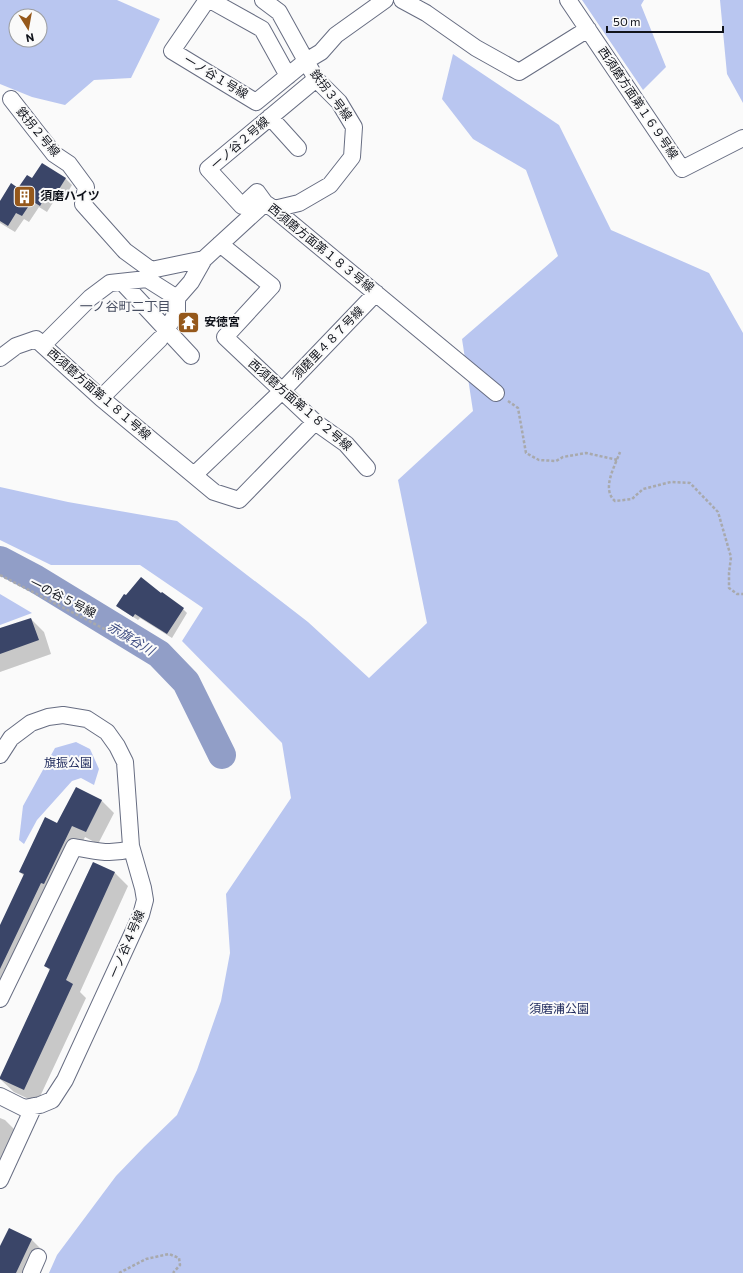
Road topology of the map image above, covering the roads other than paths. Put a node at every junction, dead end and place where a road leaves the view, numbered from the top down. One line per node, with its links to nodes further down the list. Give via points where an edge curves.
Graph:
1 (207, 0): 9 (street, 一ノ谷１号線, via 172,51 256,102)
2 (210, 0): 9 (street, via 262,29)
3 (263, 0): 8 (street, 鉄拐３号線, via 279,12)
4 (385, 0): 8 (street, 一ノ谷１号線, via 336,35 321,52)
5 (402, 0): 7 (street, via 426,13 476,48 519,72)
6 (568, 0): 7 (street, 西須磨方面第１６９号線)
7 (588, 29): 13 (street, 西須磨方面第１６９号線, via 682,169)
8 (306, 61): 9 (street, 一ノ谷１号線); 10 (street, 鉄拐３号線)
9 (288, 76)
10 (316, 79): 12 (street, 一ノ谷２号線); 15 (street, 鉄拐３号線, via 339,102 354,127 352,157 330,185 299,203)
11 (11, 99): 18 (street, 鉄拐２号線, via 54,154 68,164 86,186 83,204)
12 (270, 118): 14 (street); 15 (street, 一ノ谷２号線, via 208,169 242,206 257,192)
13 (743, 138)
14 (298, 148)
15 (269, 206): 16 (street, 西須磨方面第１８３号線); 20 (street, 西須磨方面第１８３号線)
16 (220, 244): 17 (street, 西須磨方面第１８３号線); 26 (street, 西須磨方面第１８２号線, via 272,286 224,337)
17 (204, 259): 18 (street); 21 (street, via 191,282)
18 (149, 275): 19 (street); 21 (street)
19 (122, 282): 22 (street); 23 (street, via 110,283 90,298)
20 (376, 293): 26 (street, 須磨里４８７号線); 27 (street, 西須磨方面第１８３号線)
21 (177, 298): 22 (street, via 177,312)
22 (163, 334): 24 (street); 28 (street)
23 (43, 345): 25 (street, 西須磨方面第１８１号線, via 36,339 16,346); 28 (street, 西須磨方面第１８１号線)
24 (191, 356)
25 (0, 358)
26 (282, 391): 29 (street, 西須磨方面第１８２号線); 31 (street, 須磨里４８７号線)
27 (496, 393)
28 (101, 398): 31 (street, 西須磨方面第１８１号線)
29 (315, 422): 30 (street, 西須磨方面第１８２号線, via 346,444); 31 (street, 西須磨方面第１８１号線, via 239,500 214,492)
30 (367, 468)
31 (194, 475)
32 (0, 755): 33 (street, 一ノ谷４号線, via 11,738 31,723 48,717 63,715 87,719 107,732 125,762)
33 (132, 849): 34 (street, via 117,853 74,847); 36 (street, 一ノ谷４号線, via 143,888 141,914 65,1080 52,1100)
34 (0, 999)
35 (0, 1096): 36 (street, 一ノ谷４号線, via 24,1108)
36 (34, 1106): 37 (street)
37 (0, 1180)
38 (38, 1257): 39 (street)
39 (31, 1273)

